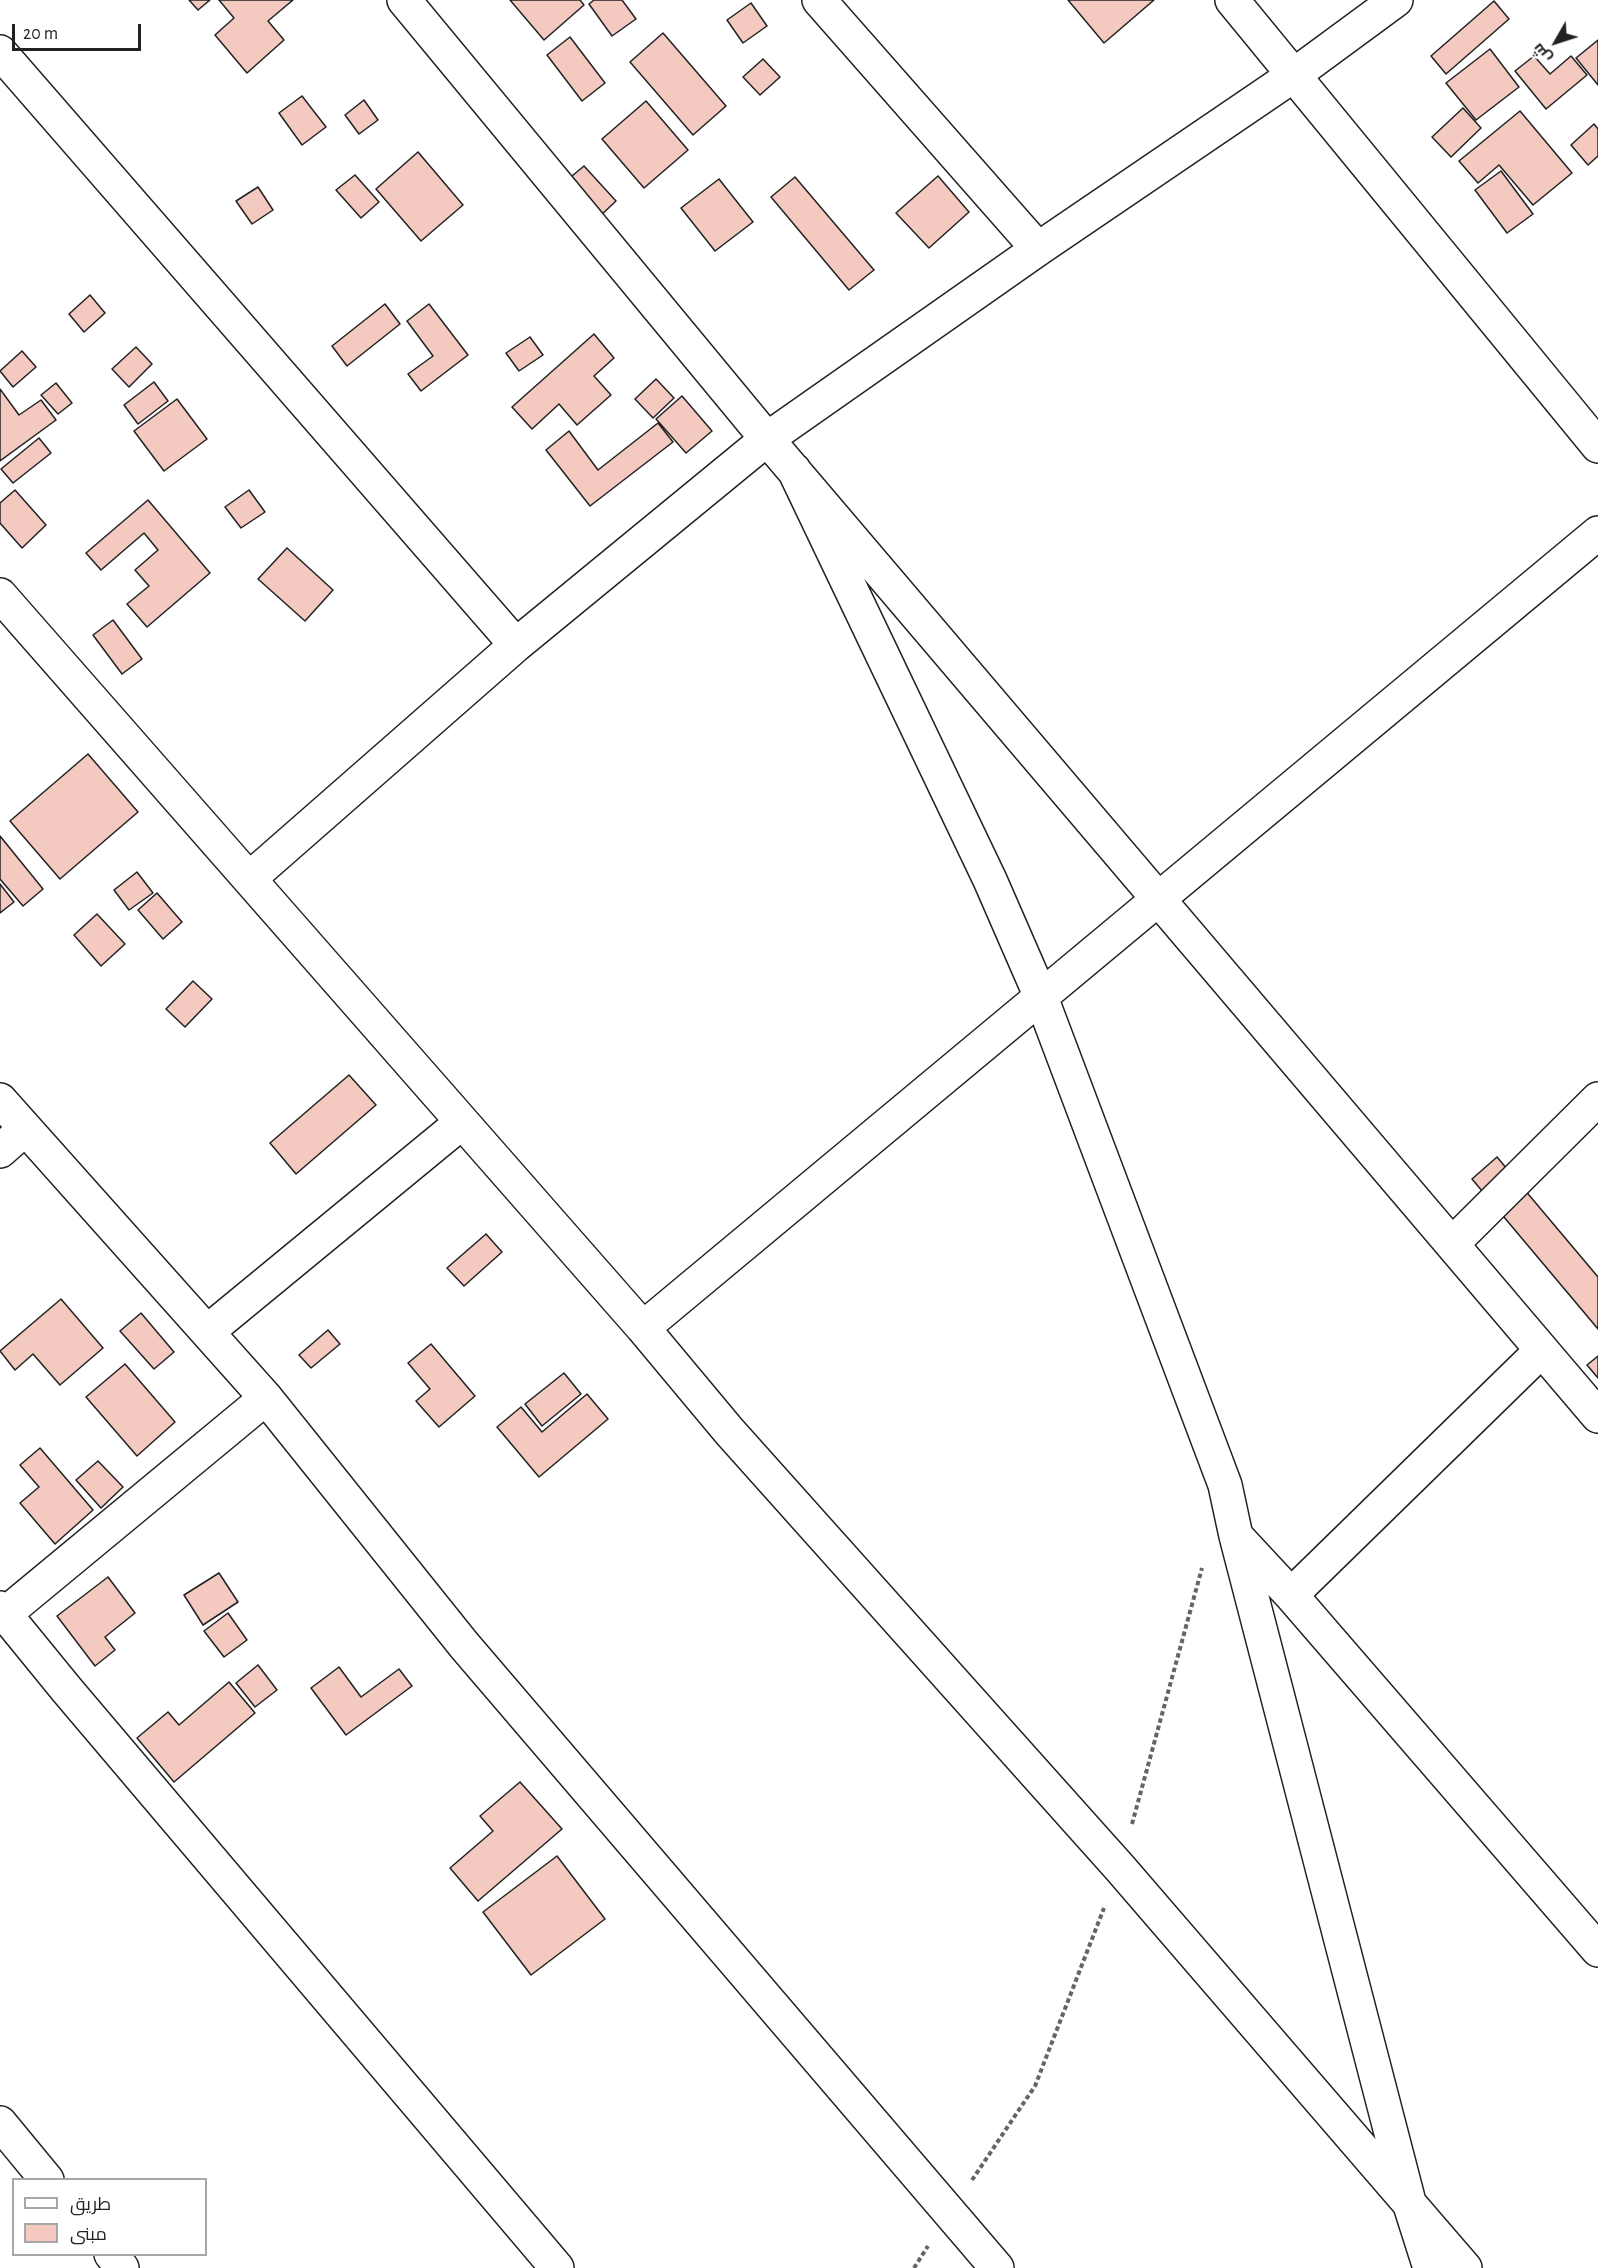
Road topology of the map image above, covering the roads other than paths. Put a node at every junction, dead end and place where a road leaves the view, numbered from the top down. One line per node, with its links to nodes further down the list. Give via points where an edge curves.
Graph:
1 (404, 0): 8 (street)
2 (819, 0): 7 (street)
3 (1232, 0): 6 (street)
4 (1396, 0): 6 (street)
5 (0, 52): 13 (street)
6 (1294, 75): 7 (street); 9 (street)
7 (1038, 249): 8 (street)
8 (767, 439): 10 (street); 13 (street)
9 (1598, 446)
10 (794, 470): 15 (street); 16 (street, via 990,880)
11 (1598, 533): 15 (street)
12 (3, 607): 14 (street)
13 (516, 645): 14 (street)
14 (249, 879): 19 (street)
15 (1159, 899): 16 (street); 22 (street)
16 (1041, 997): 23 (street); 28 (street, via 1225,1485)
17 (1598, 1099): 22 (street)
18 (0, 1100): 20 (street)
19 (461, 1123): 23 (street); 24 (street)
20 (25, 1129): 21 (street); 24 (street)
21 (0, 1151)
22 (1452, 1244): 25 (street)
23 (643, 1328): 34 (street, via 729,1431 1120,1868)
24 (207, 1332): 26 (street)
25 (1542, 1350): 27 (street); 29 (street)
26 (266, 1398): 30 (street); 38 (street, via 464,1645)
27 (1598, 1416)
28 (1236, 1536): 29 (street); 34 (street)
29 (1291, 1595): 31 (street)
30 (3, 1611): 37 (street)
31 (1598, 1950)
32 (0, 2123): 33 (street)
33 (45, 2178)
34 (1409, 2202): 39 (street); 40 (street)
35 (113, 2256): 36 (street)
36 (122, 2268)
37 (557, 2268)
38 (997, 2268)
39 (1430, 2268)
40 (1465, 2268)

